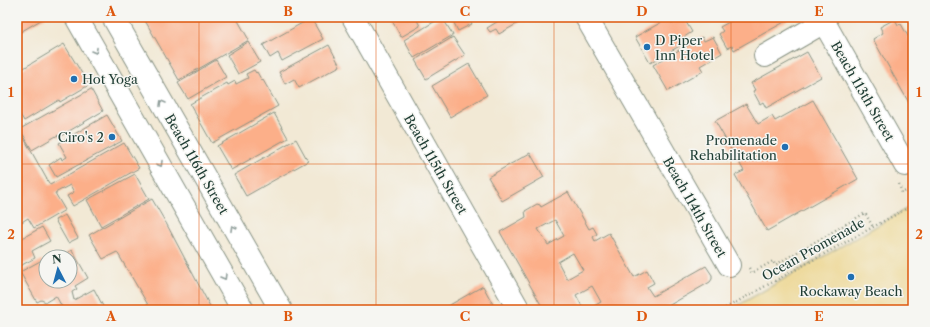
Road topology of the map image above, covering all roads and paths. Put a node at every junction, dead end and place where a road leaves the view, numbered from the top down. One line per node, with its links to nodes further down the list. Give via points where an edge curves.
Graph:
1 (76, 17): 11 (street, one-way to 11)
2 (113, 17): 12 (street, Beach 116th Street, one-way to 2)
3 (353, 17): 13 (street, Beach 115th Street)
4 (586, 17): 10 (street, Beach 114th Street)
5 (822, 20): 6 (street); 7 (street, Beach 113th Street)
6 (765, 56)
7 (905, 165)
8 (913, 205): 9 (path, Ocean Promenade)
9 (873, 227): 10 (path, Beach 114th Street, via 865,213 775,265 774,261 752,273 747,264); 14 (path, Ocean Promenade)
10 (729, 266)
11 (243, 310)
12 (281, 310)
13 (520, 310)
14 (722, 310)

